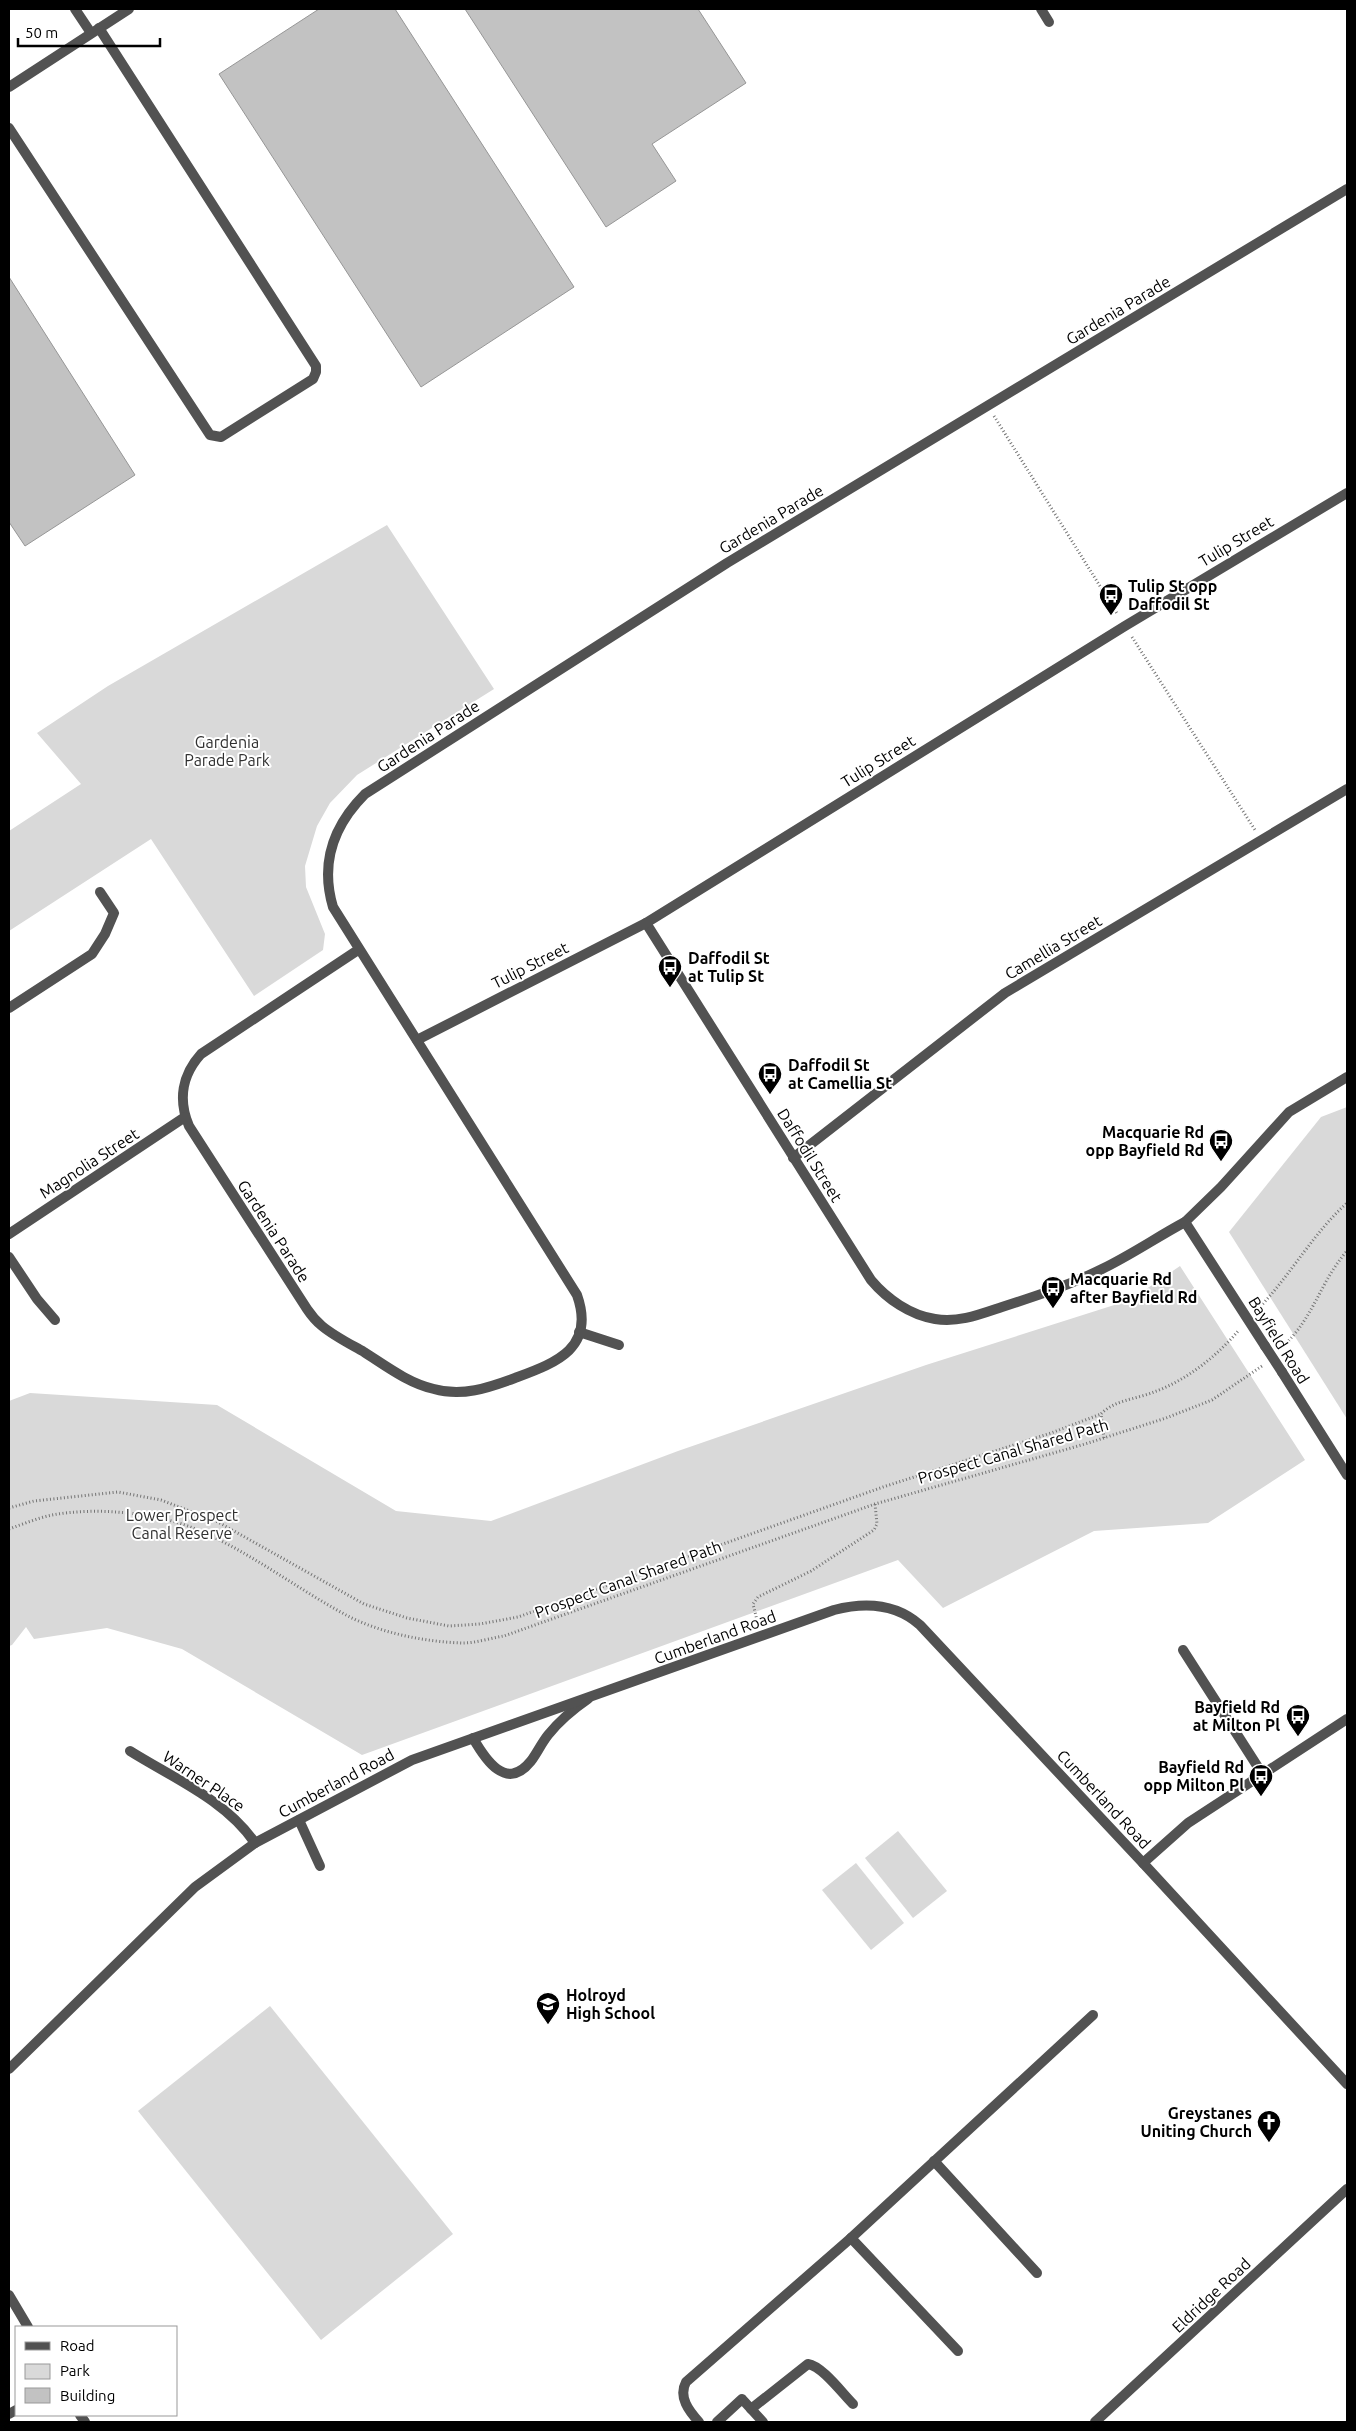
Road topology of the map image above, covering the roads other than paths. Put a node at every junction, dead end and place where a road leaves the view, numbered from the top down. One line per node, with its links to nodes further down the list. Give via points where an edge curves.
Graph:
1 (75, 9): 5 (street)
2 (129, 9): 5 (street)
3 (1041, 9): 4 (street)
4 (1049, 22)
5 (95, 31): 6 (street); 7 (street, via 316,366 313,379 221,437 210,435)
6 (9, 86)
7 (9, 128)
8 (1347, 189): 13 (street, Gardenia Parade, via 727,563 365,794 352,806 336,831 327,868 333,907)
9 (1347, 493): 12 (street, Tulip Street, via 1125,626)
10 (1347, 789): 18 (street, Camellia Street, via 1005,993)
11 (100, 892): 14 (street, via 114,913 92,954)
12 (646, 923): 15 (street, Tulip Street); 18 (street, Daffodil Street)
13 (358, 950): 15 (street, Gardenia Parade); 17 (street, Gardenia Parade, via 201,1054 184,1081 182,1106)
14 (9, 1008)
15 (417, 1040): 23 (street, Gardenia Parade, via 577,1295 582,1316)
16 (1347, 1077): 19 (street, via 1290,1112)
17 (185, 1117): 20 (street, Magnolia Street); 23 (street, Gardenia Parade, via 316,1321 408,1380 444,1391 489,1388 553,1364 570,1351)
18 (793, 1158): 19 (street, Daffodil Street, via 879,1289 904,1307 945,1320 967,1318 1070,1284)
19 (1185, 1222): 25 (street, Bayfield Road, bridge)
20 (9, 1234)
21 (9, 1257): 22 (street)
22 (55, 1320)
23 (579, 1332): 24 (street)
24 (619, 1345)
25 (1347, 1475)
26 (1184, 1650): 31 (street)
27 (591, 1697): 29 (street, Cumberland Road); 29 (street, via 565,1715 522,1770 495,1769 486,1761); 34 (street, Cumberland Road, via 834,1610 882,1606 908,1615 940,1644)
28 (1347, 1719): 31 (street)
29 (473, 1738): 32 (street, Cumberland Road, via 401,1765)
30 (130, 1751): 33 (street, Warner Place, via 226,1810)
31 (1263, 1775): 34 (street, via 1172,1835)
32 (299, 1820): 33 (street, Cumberland Road); 35 (street)
33 (255, 1843): 37 (street, Cumberland Road, via 195,1888)
34 (1143, 1863): 38 (street, Cumberland Road)
35 (320, 1866)
36 (1093, 2015): 39 (street)
37 (9, 2069)
38 (1347, 2084)
39 (934, 2161): 41 (street); 42 (street)
40 (1347, 2189): 51 (street, Eldridge Road)
41 (851, 2238): 45 (street); 48 (street, via 686,2382 683,2396 689,2411)
42 (1037, 2273)
43 (9, 2295): 44 (street)
44 (27, 2326)
45 (958, 2351)
46 (853, 2404): 47 (street, via 821,2370 808,2364)
47 (751, 2410): 49 (street, via 742,2399); 50 (street)
48 (699, 2422)
49 (717, 2422)
50 (763, 2422)
51 (1095, 2422)

